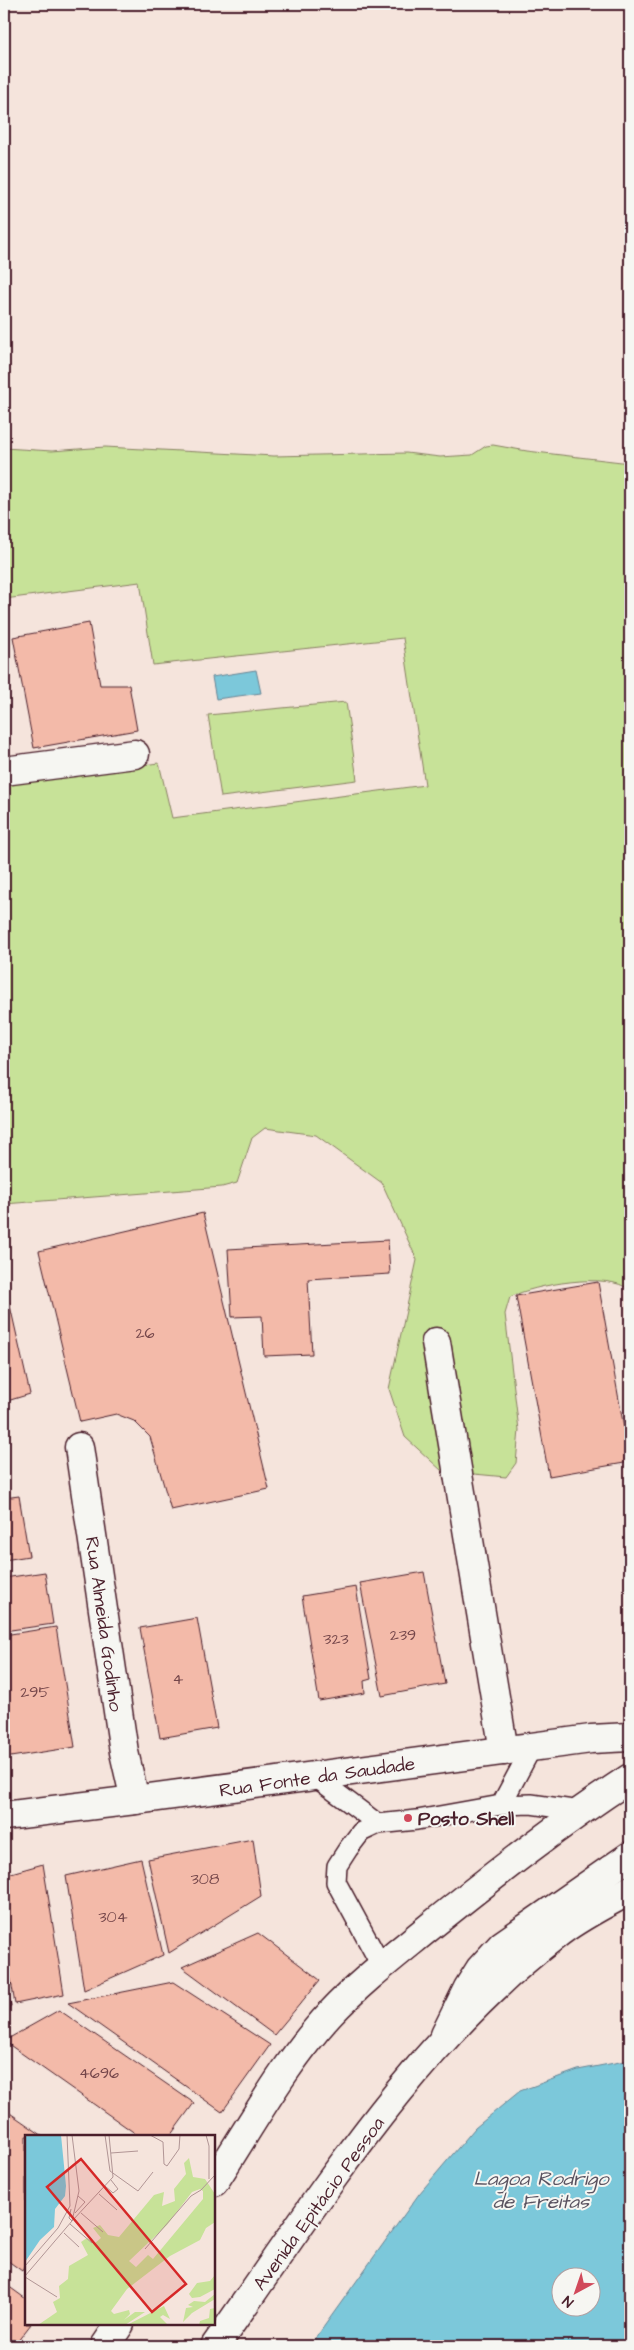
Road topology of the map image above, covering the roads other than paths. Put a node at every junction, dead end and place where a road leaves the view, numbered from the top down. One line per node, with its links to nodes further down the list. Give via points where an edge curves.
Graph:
1 (135, 754): 2 (main road)
2 (4, 771)
3 (436, 1342): 7 (main road)
4 (79, 1447): 10 (main road, Rua Almeida Godinho, via 124,1752)
5 (630, 1737): 6 (main road, Rua Fonte da Saudade, via 614,1736)
6 (532, 1747): 7 (main road, Rua Fonte da Saudade); 11 (lane)
7 (504, 1751): 8 (main road, Rua Fonte da Saudade)
8 (314, 1776): 10 (main road, Rua Fonte da Saudade); 14 (lane)
9 (630, 1778): 12 (main road)
10 (135, 1800): 13 (main road, Rua Fonte da Saudade)
11 (501, 1804): 12 (lane, via 531,1804); 14 (lane)
12 (580, 1811): 17 (main road, via 491,1877)
13 (4, 1816)
14 (378, 1824): 17 (lane, via 361,1832 348,1849 337,1866 336,1882)
15 (630, 1856): 18 (main road, via 502,1945 480,1969)
16 (630, 1890): 18 (main road, Avenida Epitácio Pessoa, via 557,1934)
17 (382, 1967): 19 (main road, via 330,2014 293,2062)
18 (444, 2036): 22 (main road, Avenida Epitácio Pessoa, via 354,2147)
19 (215, 2180)
20 (119, 2325): 21 (main road)
21 (105, 2346)
22 (215, 2346)

